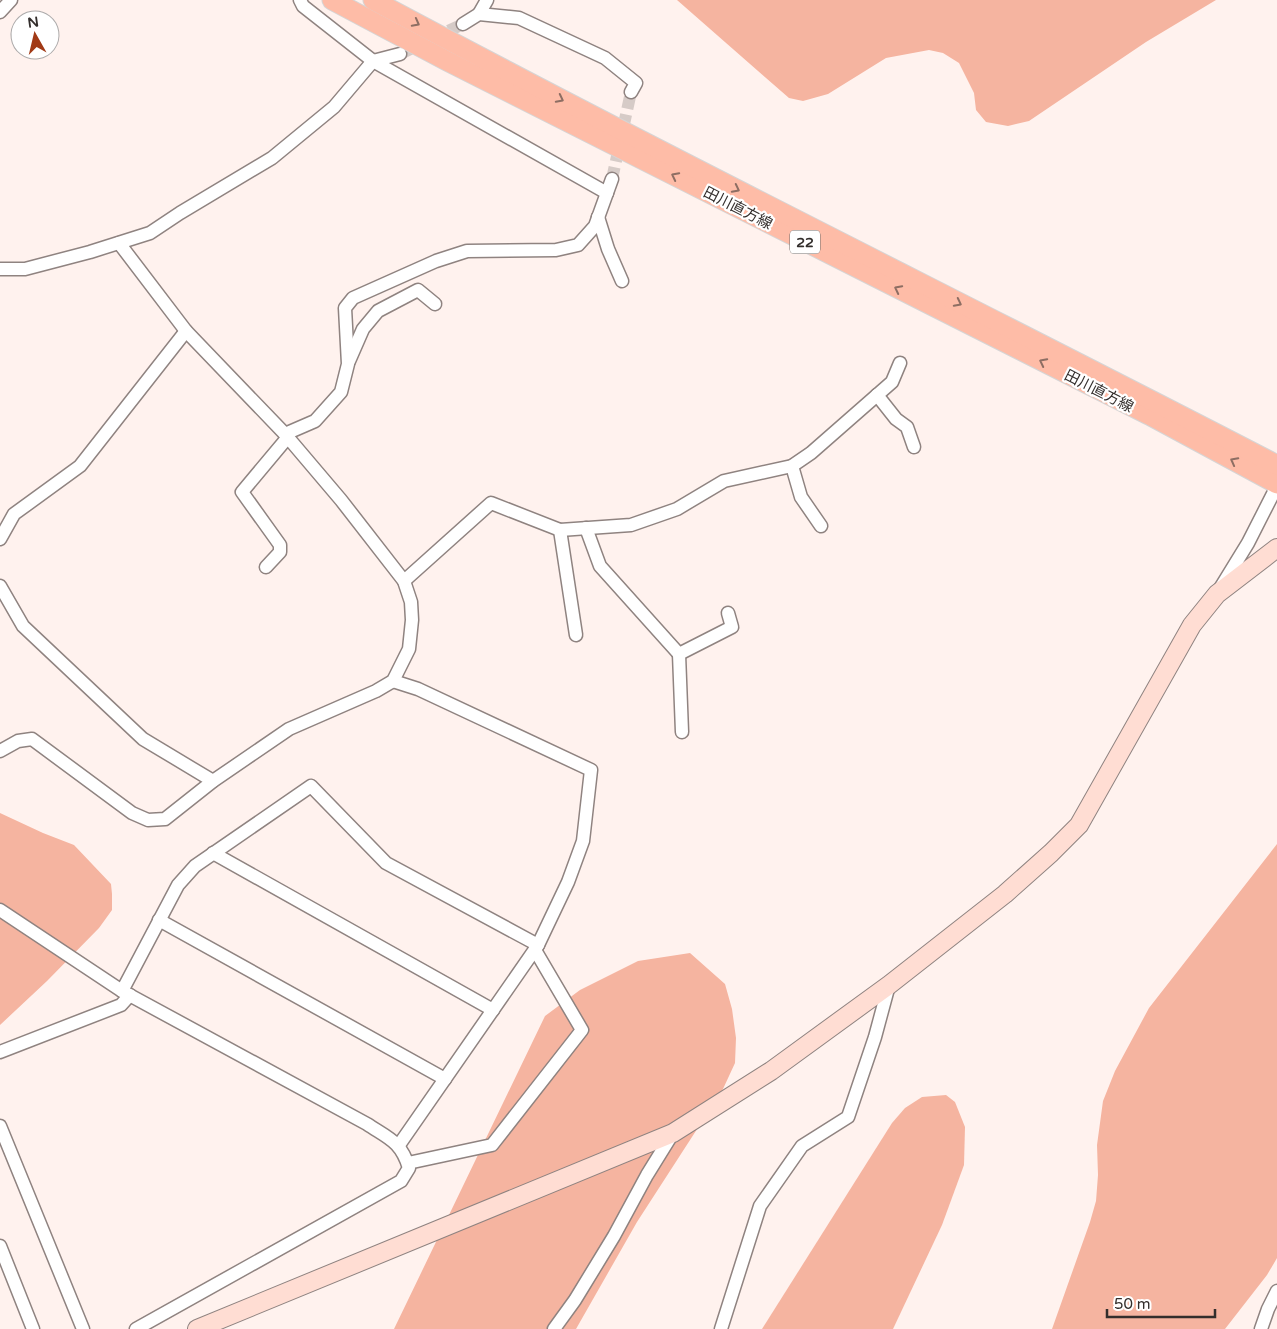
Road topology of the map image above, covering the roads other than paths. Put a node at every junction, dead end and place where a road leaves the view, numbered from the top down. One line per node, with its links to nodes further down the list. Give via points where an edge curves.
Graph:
1 (11, 0): 6 (street)
2 (300, 0): 10 (street, via 303,6)
3 (332, 0): 27 (main road, 田川直方線 / 22, one-way to 3, via 1149,415)
4 (373, 0): 25 (main road, 田川直方線 / 22, one-way to 25, via 865,256)
5 (487, 0): 7 (street)
6 (0, 12)
7 (479, 14): 8 (street); 11 (street, via 519,18 605,58 636,83)
8 (463, 24)
9 (400, 54): 10 (street)
10 (373, 61): 13 (street); 15 (street, via 334,106 272,158 150,233)
11 (631, 92)
12 (612, 179): 13 (street)
13 (607, 193): 14 (street)
14 (598, 218): 17 (street); 21 (street, via 578,245 556,250 467,251 436,261 353,298 345,308)
15 (119, 243): 16 (street, via 25,269); 19 (street)
16 (0, 269)
17 (622, 280)
18 (435, 304): 21 (street, via 418,290 378,311 363,329)
19 (186, 331): 23 (street); 31 (street, via 80,466 14,514)
20 (900, 363): 22 (street, via 892,382)
21 (348, 364): 23 (street, via 341,392 315,421)
22 (877, 395): 24 (street, via 907,427); 26 (street)
23 (287, 435): 33 (street, via 242,492 280,545 280,552); 34 (street)
24 (914, 447)
25 (1277, 465)
26 (792, 466): 28 (street, via 801,497); 29 (street, via 724,480 677,509 632,524)
27 (1277, 485): 36 (street, via 1248,543)
28 (821, 526)
29 (586, 528): 30 (street); 39 (street, via 600,566)
30 (560, 530): 34 (street, via 491,503); 38 (street)
31 (0, 539)
32 (1277, 548): 36 (street)
33 (266, 567)
34 (404, 581): 40 (street, via 411,602 409,650)
35 (0, 586): 43 (street, via 23,626 143,739)
36 (1217, 594): 48 (street, via 1192,626 1078,825 1004,894)
37 (728, 613): 39 (street, via 732,627)
38 (576, 635)
39 (679, 654): 41 (street)
40 (394, 681): 43 (street, via 289,729); 47 (street, via 418,689 591,770 583,841)
41 (682, 732)
42 (0, 751): 43 (street, via 18,741 32,739 132,813 148,820 165,819)
43 (213, 781)
44 (214, 853): 46 (street, via 195,866 178,885); 47 (street, via 311,786 386,864); 50 (street)
45 (0, 910): 49 (street)
46 (159, 920): 49 (street); 52 (street)
47 (537, 948): 50 (street); 56 (street, via 582,1030 492,1145)
48 (889, 985): 54 (street, via 771,1071); 64 (street, via 848,1117 802,1146 760,1206)
49 (126, 993): 51 (street, via 121,1005); 55 (street, via 367,1124)
50 (493, 1010): 52 (street)
51 (0, 1052)
52 (445, 1079): 55 (street)
53 (0, 1126): 60 (street)
54 (673, 1133): 62 (street); 63 (street, via 614,1236)
55 (398, 1145): 56 (street)
56 (408, 1163): 61 (street, via 409,1168 401,1181)
57 (0, 1246): 59 (street)
58 (1277, 1291): 65 (street)
59 (33, 1329)
60 (83, 1329)
61 (136, 1329)
62 (196, 1329)
63 (554, 1329)
64 (721, 1329)
65 (1261, 1329)

